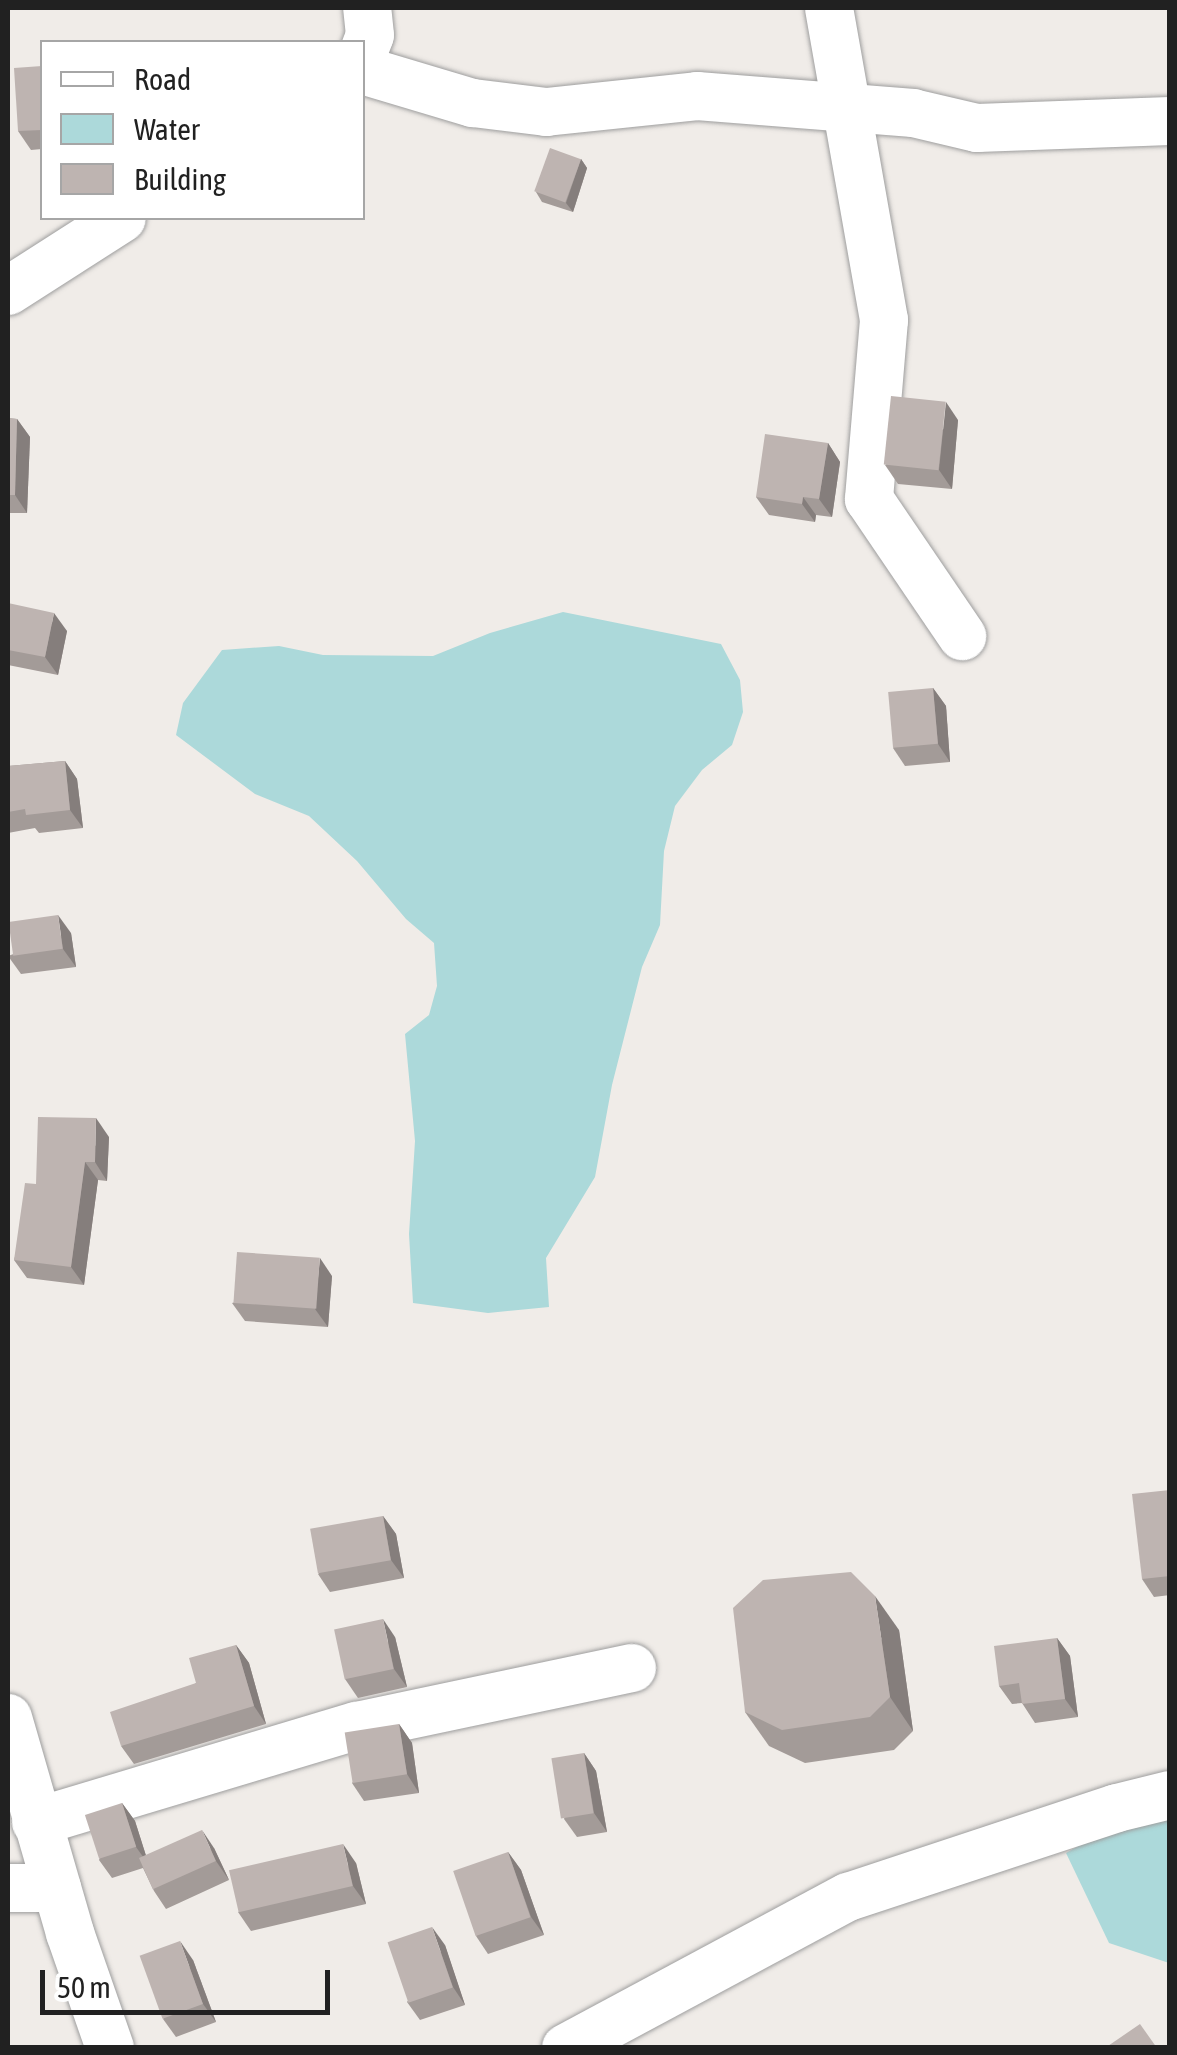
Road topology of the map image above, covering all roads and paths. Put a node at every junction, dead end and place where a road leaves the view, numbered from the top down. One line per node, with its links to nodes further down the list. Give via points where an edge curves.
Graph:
1 (367, 8): 3 (street)
2 (829, 8): 5 (street)
3 (365, 48)
4 (365, 71): 5 (street, via 473,103 546,112 698,96)
5 (844, 106): 6 (street, via 977,128); 9 (street, via 884,320 869,499)
6 (1170, 121)
7 (119, 220): 8 (street)
8 (8, 290)
9 (962, 636)
10 (632, 1668): 13 (street, via 357,1726)
11 (8, 1718): 13 (street)
12 (1170, 1795): 17 (street, via 848,1897)
13 (36, 1822): 15 (street)
14 (8, 1888): 15 (street)
15 (57, 1888): 16 (street)
16 (110, 2048)
17 (566, 2048)

